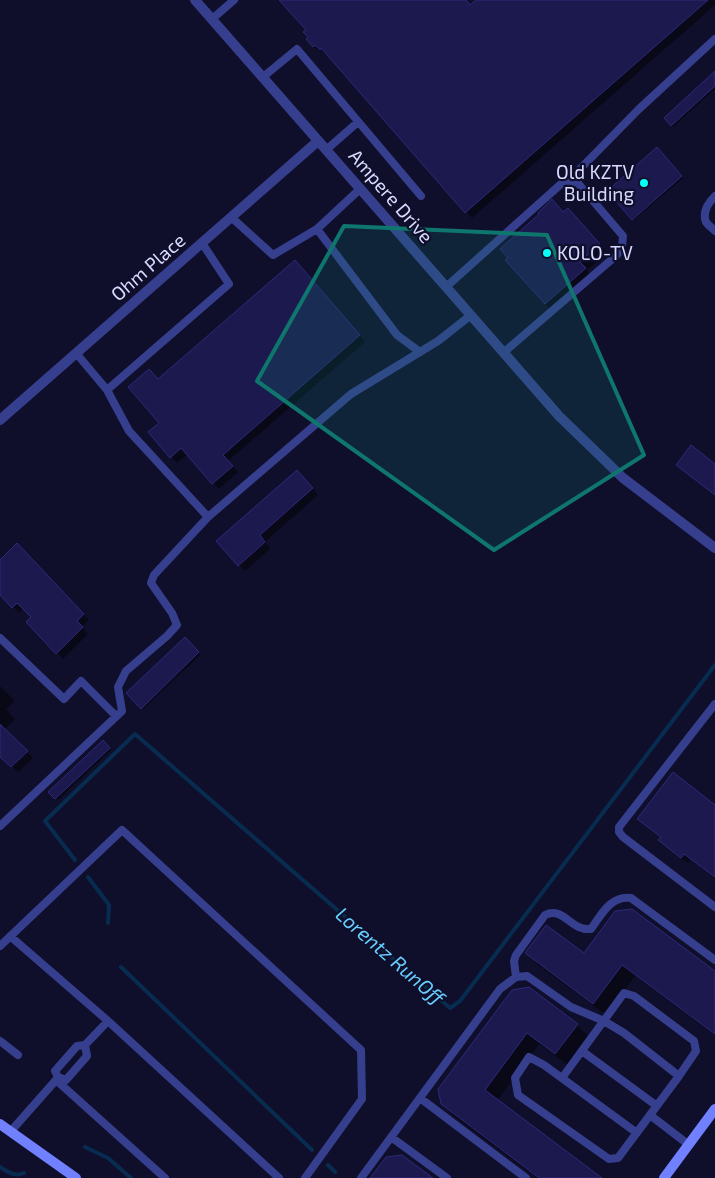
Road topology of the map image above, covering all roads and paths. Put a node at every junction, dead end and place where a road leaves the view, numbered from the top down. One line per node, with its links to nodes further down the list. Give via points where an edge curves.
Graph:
1 (196, 0): 3 (street, Ampere Drive)
2 (234, 0): 3 (lane)
3 (212, 19): 5 (street, Ampere Drive)
4 (715, 39): 9 (lane, via 580,169)
5 (263, 77): 6 (lane, via 298,49); 7 (street, Ampere Drive)
6 (358, 122): 8 (lane); 11 (lane)
7 (318, 140): 8 (street, Ampere Drive); 13 (street, Ohm Place)
8 (326, 150): 10 (street, Ampere Drive)
9 (576, 182): 17 (lane, via 561,184); 21 (lane, via 623,236 622,246 617,255)
10 (360, 188): 14 (lane); 17 (street, Ampere Drive)
11 (421, 196)
12 (715, 196): 15 (lane, via 705,210 706,222)
13 (231, 217): 14 (lane, via 273,255); 16 (street, Ohm Place)
14 (317, 229): 19 (lane, via 397,335)
15 (715, 231)
16 (202, 243): 20 (street, Ohm Place); 22 (lane, via 229,284)
17 (446, 287): 18 (street, Ampere Drive)
18 (471, 315): 19 (lane); 21 (street, Ampere Drive)
19 (420, 352): 24 (lane, via 351,394)
20 (76, 353): 22 (lane); 23 (street, Ohm Place)
21 (503, 353): 25 (street, Ampere Drive, via 558,416 623,478)
22 (107, 390): 24 (lane, via 129,431)
23 (0, 420)
24 (208, 517): 28 (lane, via 154,575 151,584 172,613 176,625 126,672 118,687 122,711)
25 (715, 548)
26 (0, 638): 28 (lane, via 64,699 81,681)
27 (715, 704): 30 (lane, via 619,827 619,832)
28 (116, 716): 29 (lane)
29 (0, 826)
30 (715, 907)
31 (10, 936): 32 (lane); 35 (lane); 56 (lane, via 122,830 361,1050 362,1099)
32 (0, 946)
33 (715, 960): 34 (lane, via 626,897 612,902 591,929 580,929 557,912 545,915 516,955)
34 (516, 977): 36 (lane, via 527,976 571,1007); 44 (lane, via 500,989)
35 (108, 1021): 38 (lane); 55 (lane)
36 (604, 1021): 39 (lane); 41 (lane); 41 (lane, via 624,993 634,996 694,1040 696,1051)
37 (0, 1041): 40 (lane)
38 (85, 1046): 42 (lane, via 77,1046 65,1059 55,1071); 42 (lane, via 87,1056 66,1080)
39 (582, 1051): 43 (lane); 45 (lane)
40 (18, 1055)
41 (679, 1076): 45 (lane)
42 (57, 1078): 49 (lane); 54 (lane)
43 (562, 1078): 50 (lane); 50 (lane, via 529,1057 515,1078 518,1095 609,1159 618,1158)
44 (420, 1098): 51 (lane); 59 (lane)
45 (657, 1106): 47 (lane)
46 (715, 1109): 52 (main road)
47 (650, 1115): 50 (lane); 52 (lane)
48 (0, 1124): 49 (main road)
49 (11, 1131): 53 (main road)
50 (637, 1133)
51 (391, 1137): 57 (lane); 58 (lane)
52 (689, 1145): 60 (main road)
53 (76, 1178)
54 (165, 1178)
55 (279, 1178)
56 (305, 1178)
57 (361, 1178)
58 (447, 1178)
59 (526, 1178)
60 (664, 1178)

